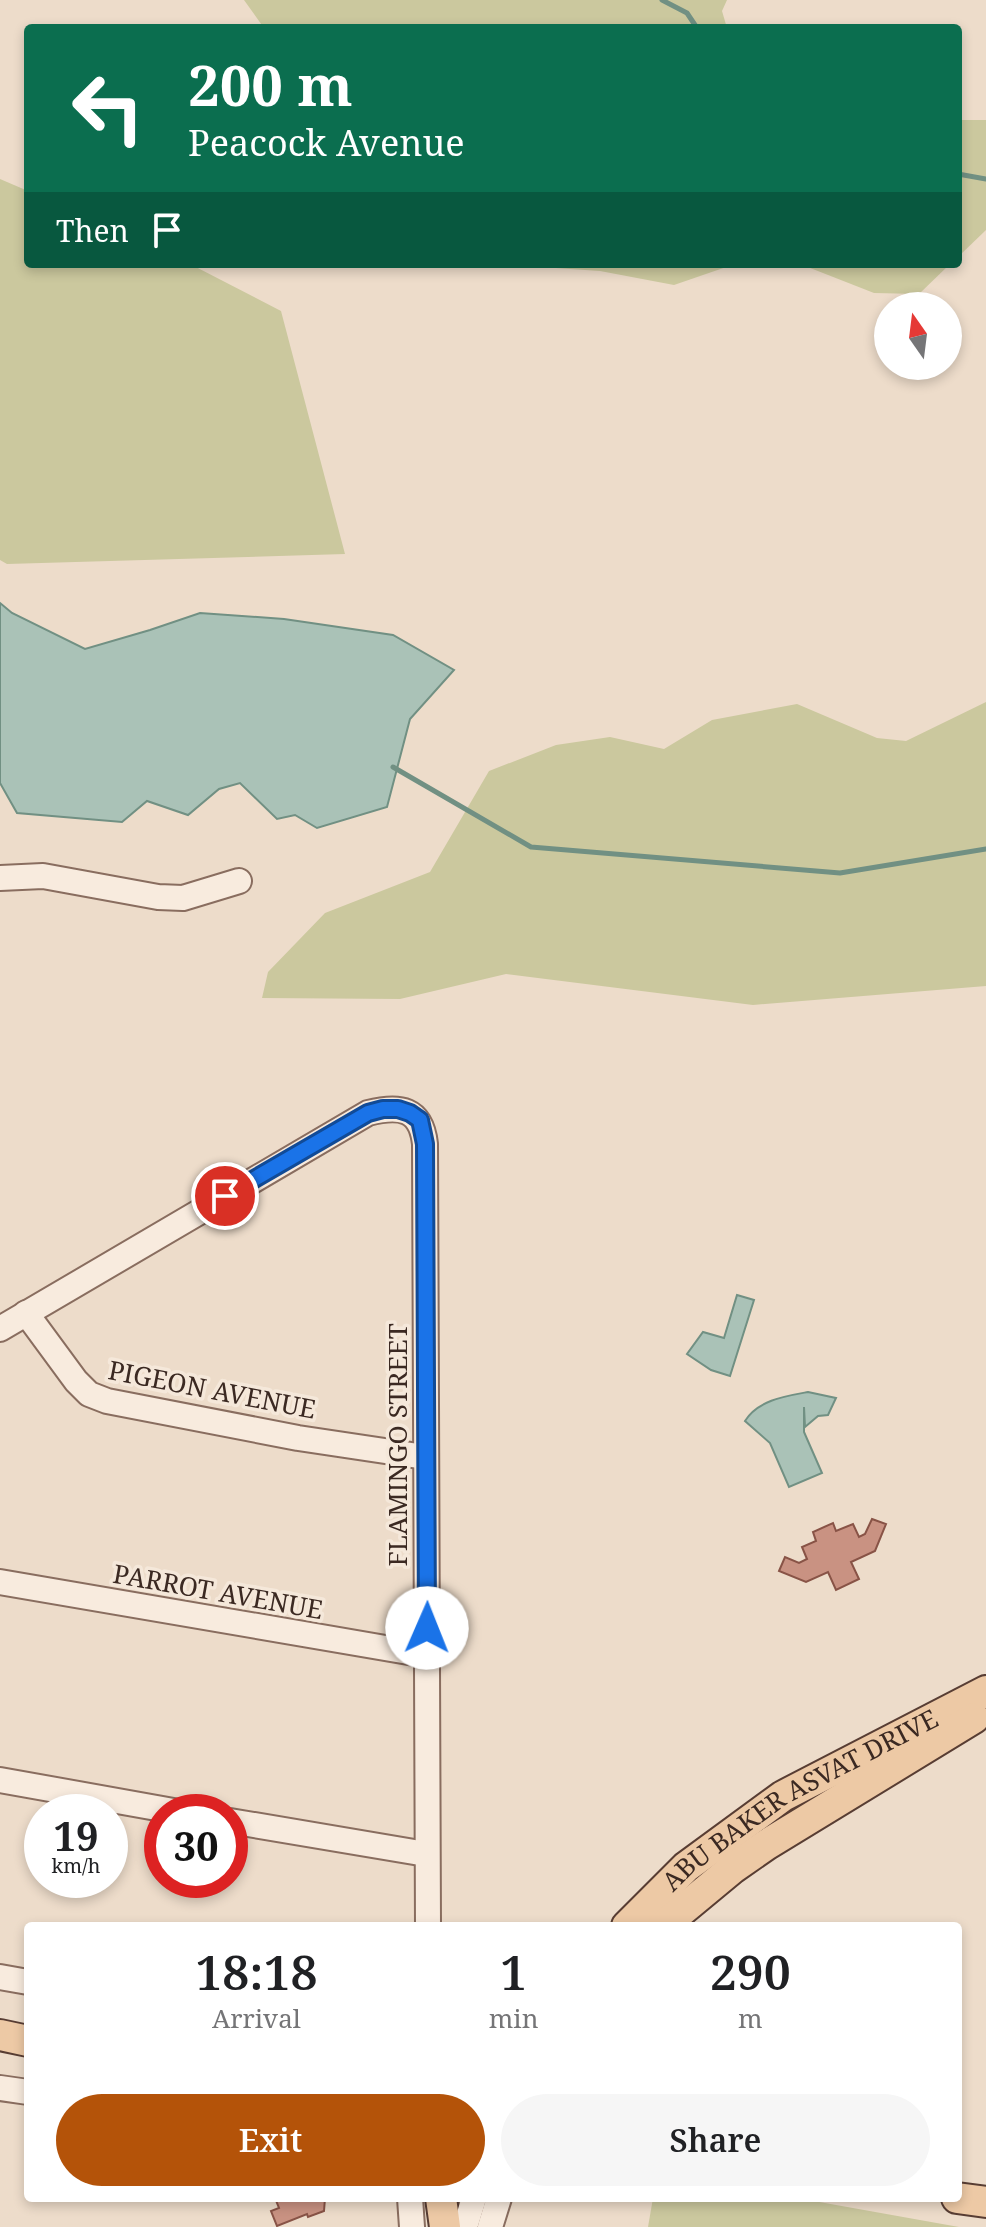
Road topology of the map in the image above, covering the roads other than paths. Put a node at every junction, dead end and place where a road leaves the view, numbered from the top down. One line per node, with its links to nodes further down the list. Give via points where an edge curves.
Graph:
1 (0, 878): 2 (street, via 43,876 183,898)
2 (239, 881)
3 (26, 1313): 4 (street); 5 (street, PIGEON AVENUE, via 76,1381 107,1401); 5 (street, FLAMINGO STREET, via 368,1113 410,1113 420,1120 425,1144)
4 (0, 1329)
5 (425, 1457): 7 (street, FLAMINGO STREET)
6 (0, 1582): 7 (street, PARROT AVENUE)
7 (426, 1655): 13 (street, FLAMINGO STREET)
8 (986, 1691): 15 (main road, ABU BAKER ASVAT DRIVE, via 783,1796 686,1867)
9 (986, 1710): 16 (main road, ABU BAKER ASVAT DRIVE, via 766,1845)
10 (0, 1780): 11 (street)
11 (144, 1806)
12 (248, 1824): 13 (street)
13 (426, 1854): 14 (street, FLAMINGO STREET)
14 (428, 1922)
15 (631, 1922)
16 (668, 1922)
17 (0, 1977): 18 (street)
18 (24, 1981)
19 (0, 2035): 20 (main road)
20 (24, 2040)
21 (0, 2088): 22 (street)
22 (24, 2091)
23 (962, 2199): 28 (main road)
24 (410, 2202): 29 (street)
25 (442, 2202): 30 (main road)
26 (473, 2202): 31 (street)
27 (498, 2202): 32 (street)
28 (986, 2202)
29 (412, 2227)
30 (445, 2227)
31 (465, 2227)
32 (490, 2227)

